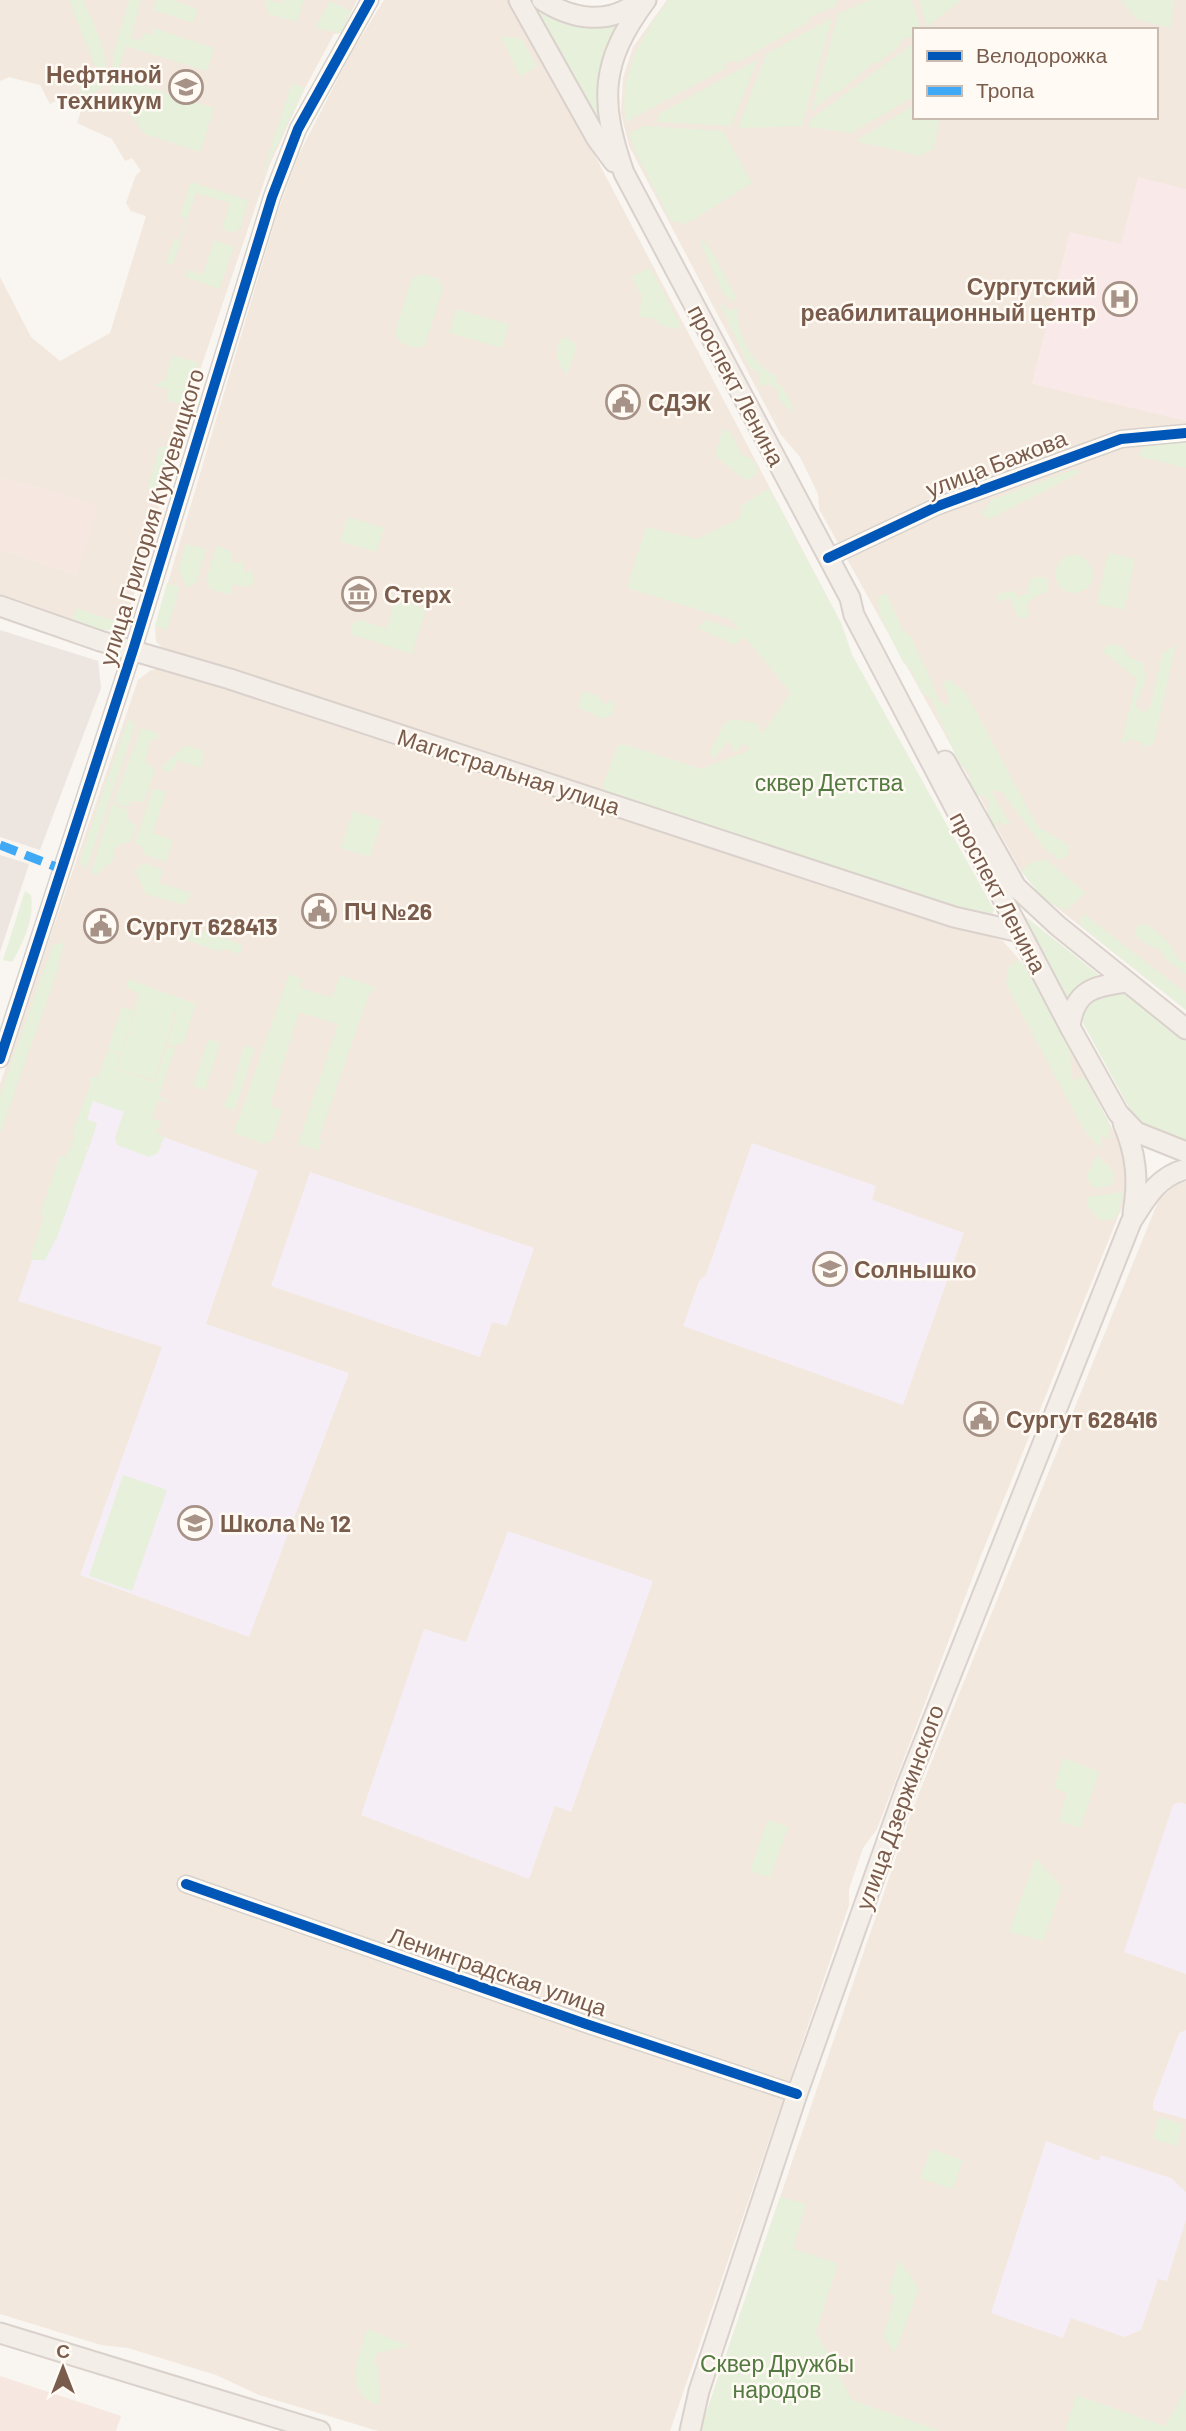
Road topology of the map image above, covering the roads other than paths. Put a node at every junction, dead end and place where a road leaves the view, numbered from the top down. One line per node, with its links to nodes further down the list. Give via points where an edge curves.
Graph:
1 (370, 0): 11 (street, улица Григория Кукуевицкого, via 298,129 272,197)
2 (519, 0): 6 (main road, проспект Ленина, via 597,139)
3 (542, 0): 4 (main road, via 563,13 591,18 630,9)
4 (640, 0)
5 (646, 0): 6 (main road, проспект Ленина, via 624,30 608,83 611,134)
6 (624, 173): 8 (main road, проспект Ленина)
7 (1186, 433): 8 (street, улица Бажова, via 1121,439 938,506)
8 (828, 558): 9 (main road, проспект Ленина)
9 (850, 598): 12 (main road, проспект Ленина, via 854,615); 13 (main road, проспект Ленина, via 863,610 1006,874 1039,910)
10 (0, 606): 11 (main road, Магистральная улица)
11 (133, 650): 12 (main road, Магистральная улица, via 954,917); 16 (street, улица Григория Кукуевицкого)
12 (1020, 932): 14 (main road, проспект Ленина)
13 (1127, 982): 14 (main road, via 1099,985 1080,998 1072,1010); 15 (main road, проспект Ленина)
14 (1070, 1027): 17 (main road, проспект Ленина)
15 (1186, 1029)
16 (0, 1059)
17 (1118, 1113): 18 (main road, проспект Ленина, via 1136,1132); 20 (main road, улица Дзержинского, via 1136,1165)
18 (1186, 1153)
19 (1186, 1169): 20 (main road, улица Дзержинского, via 1152,1189)
20 (1131, 1222): 22 (main road, улица Дзержинского, via 944,1686)
21 (186, 1885): 22 (street, Ленинградская улица)
22 (797, 2094): 24 (main road, улица Дзержинского)
23 (0, 2333): 25 (main road)
24 (695, 2403): 26 (main road, улица Дзержинского); 27 (main road, улица Дзержинского)
25 (320, 2431)
26 (681, 2431)
27 (690, 2431)

